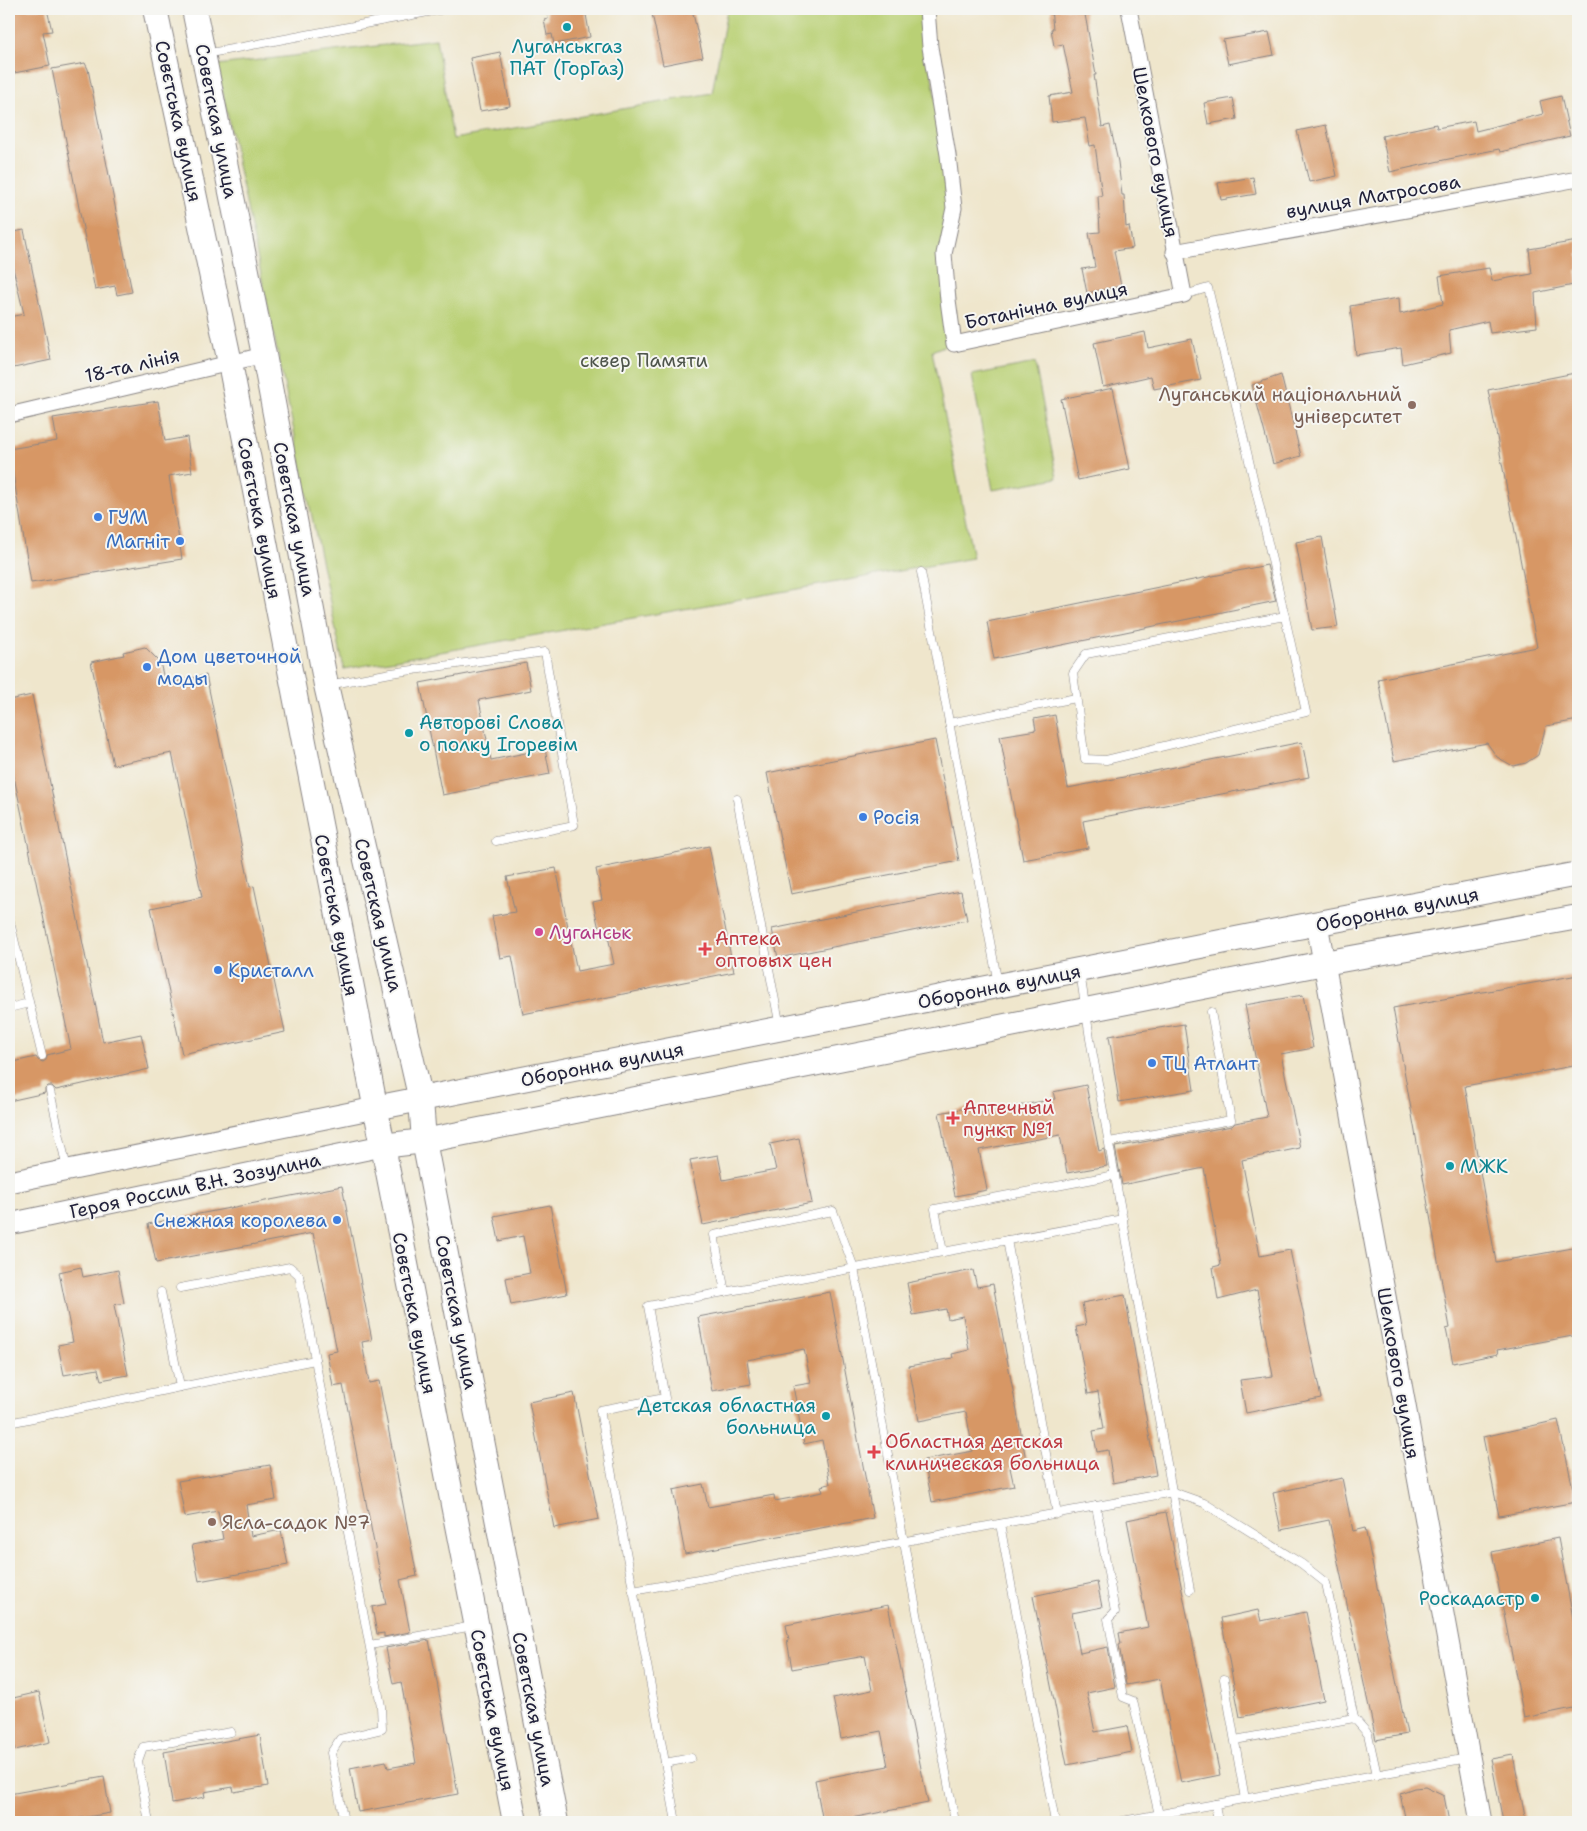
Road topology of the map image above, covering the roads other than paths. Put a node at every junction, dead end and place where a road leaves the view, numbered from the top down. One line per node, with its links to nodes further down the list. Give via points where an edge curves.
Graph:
1 (155, 9): 11 (main road, Совєтська вулиця)
2 (194, 9): 6 (main road, Советская улица)
3 (444, 9): 6 (lane)
4 (927, 9): 9 (street, Ботанічна вулиця, via 954,208 944,254 954,344)
5 (1129, 9): 8 (street, Шелкового вулиця)
6 (203, 54): 10 (main road, Советская улица)
7 (1578, 179): 8 (street, вулиця Матросова)
8 (1174, 252): 9 (street, Шелкового вулиця)
9 (1184, 296): 14 (lane, via 1208,288)
10 (264, 355): 11 (street, 18-та лінія); 15 (main road, Советская улица)
11 (230, 363): 12 (street, 18-та лінія); 35 (main road, Совєтська вулиця)
12 (9, 415)
13 (921, 572): 17 (lane)
14 (1286, 616): 16 (lane, via 1086,654 1073,673); 16 (lane, via 1306,712 1106,760 1085,759)
15 (326, 685): 19 (lane, via 545,652 574,825); 34 (main road, Советская улица)
16 (1076, 698): 17 (lane)
17 (949, 723): 26 (lane)
18 (738, 800): 31 (lane)
19 (496, 842)
20 (1578, 874): 23 (main road, Оборонна вулиця)
21 (1578, 917): 24 (main road, Оборонна вулиця)
22 (9, 918): 27 (lane)
23 (1317, 924): 24 (street, Шелкового вулиця); 25 (main road, Оборонна вулиця)
24 (1324, 963): 29 (main road, Оборонна вулиця); 68 (street, Шелкового вулиця)
25 (1080, 970): 26 (main road, Оборонна вулиця); 29 (lane)
26 (999, 986): 31 (main road, Оборонна вулиця)
27 (30, 1003): 28 (lane); 32 (lane)
28 (9, 1008)
29 (1085, 1010): 36 (main road, Оборонна вулиця); 37 (lane)
30 (1211, 1012): 37 (lane, via 1231,1120)
31 (781, 1029): 34 (main road, Оборонна вулиця)
32 (42, 1056)
33 (50, 1092): 39 (lane)
34 (421, 1100): 35 (main road, Оборонна вулиця); 36 (main road, Советская улица)
35 (375, 1108): 38 (main road, Совєтська вулиця); 39 (street, Героя России В.Н. Зозулина)
36 (424, 1140): 38 (main road, Оборонна вулиця); 77 (main road, Советская улица)
37 (1108, 1142): 40 (lane)
38 (382, 1146): 43 (street, Героя России В.Н. Зозулина); 61 (main road, Совєтська вулиця)
39 (67, 1171): 41 (street, Героя России В.Н. Зозулина)
40 (1115, 1175): 42 (lane); 45 (lane, via 935,1208)
41 (9, 1182)
42 (1123, 1219): 44 (lane); 54 (lane)
43 (9, 1224)
44 (1007, 1240): 45 (lane); 56 (lane)
45 (943, 1252): 46 (lane)
46 (854, 1268): 49 (lane); 49 (lane, via 833,1210 714,1235); 58 (lane)
47 (180, 1288): 50 (lane, via 290,1267 299,1275)
48 (162, 1292): 51 (lane)
49 (725, 1292): 60 (lane, via 648,1306 665,1398 600,1410)
50 (315, 1360): 51 (lane); 62 (lane)
51 (180, 1387): 53 (lane)
52 (9, 1406): 53 (lane)
53 (10, 1422)
54 (1172, 1492): 55 (lane); 59 (lane); 64 (lane, via 1204,1503 1326,1582)
55 (1096, 1506): 56 (lane); 73 (lane, via 1116,1612 1108,1619 1123,1697 1133,1701)
56 (1057, 1514): 57 (lane)
57 (1000, 1524): 58 (lane); 80 (lane)
58 (904, 1541): 60 (lane); 79 (lane)
59 (1190, 1590)
60 (633, 1591): 69 (lane)
61 (476, 1625): 62 (lane); 76 (main road, Совєтська вулиця)
62 (370, 1645): 75 (lane, via 382,1729 340,1738 331,1753)
63 (1224, 1680): 66 (lane)
64 (1354, 1718): 66 (lane); 70 (lane, via 1368,1734)
65 (231, 1732): 74 (lane, via 143,1748 138,1761)
66 (1235, 1740): 71 (lane)
67 (691, 1758): 69 (lane)
68 (1470, 1758): 70 (lane); 83 (street, Шелкового вулиця)
69 (665, 1763): 78 (lane)
70 (1377, 1775): 71 (lane)
71 (1245, 1799): 72 (lane)
72 (1215, 1804): 73 (lane); 82 (lane)
73 (1159, 1815): 81 (lane)
74 (149, 1822)
75 (344, 1822)
76 (515, 1822)
77 (556, 1822)
78 (676, 1822)
79 (955, 1822)
80 (1054, 1822)
81 (1117, 1822)
82 (1218, 1822)
83 (1481, 1822)

